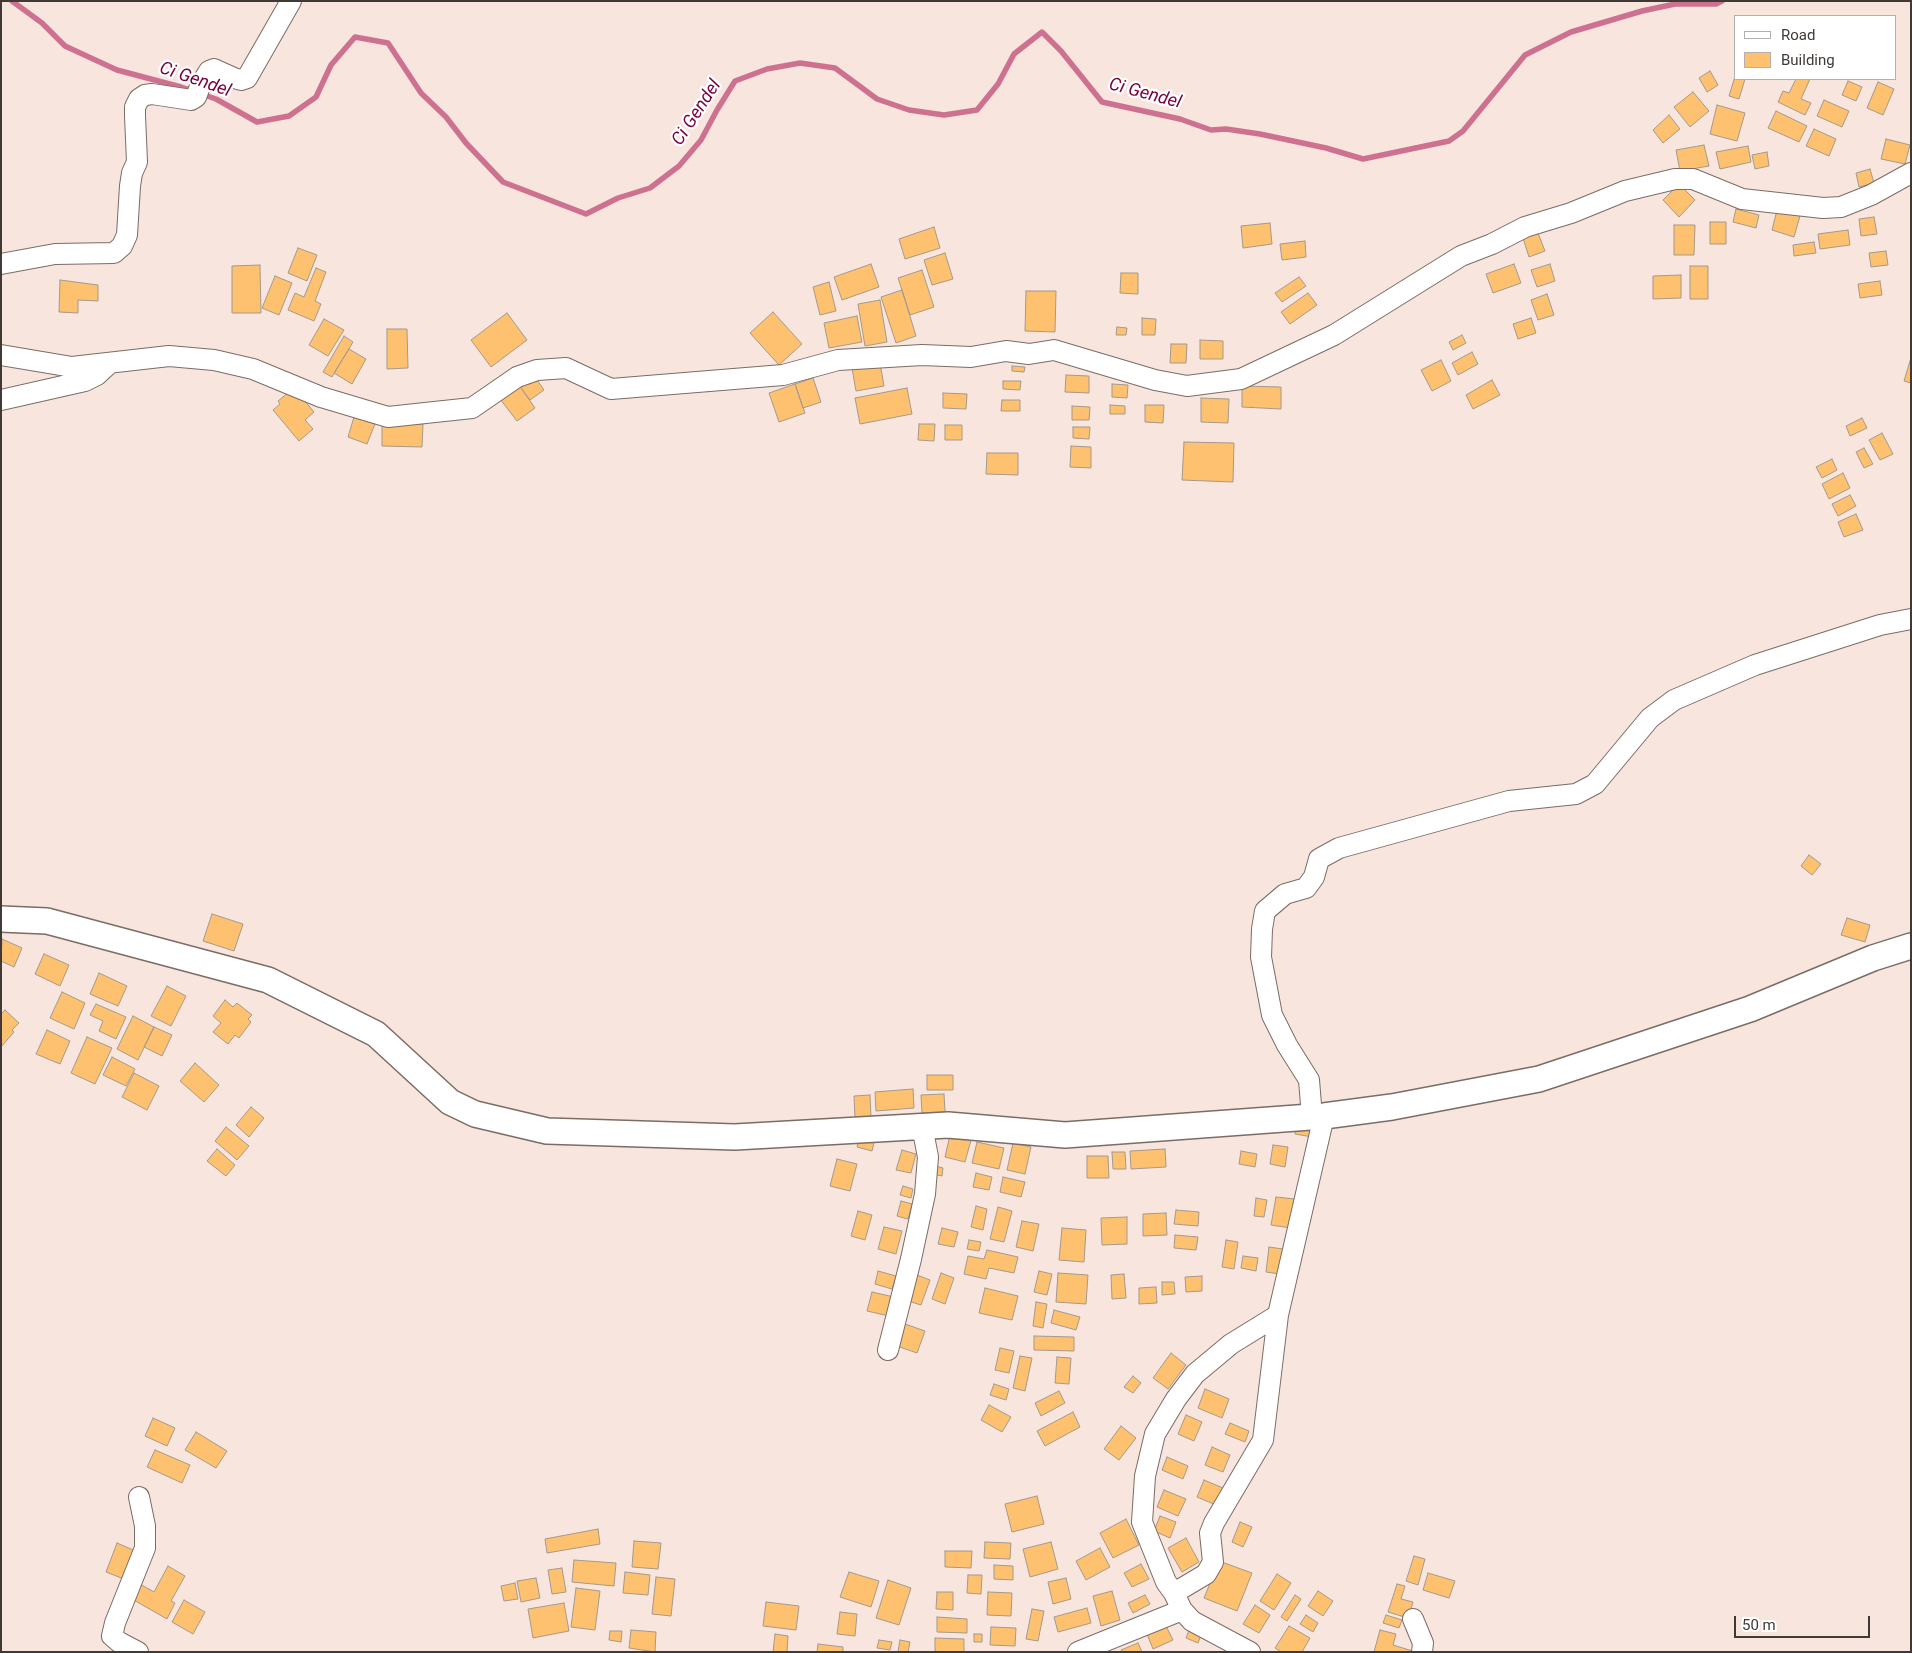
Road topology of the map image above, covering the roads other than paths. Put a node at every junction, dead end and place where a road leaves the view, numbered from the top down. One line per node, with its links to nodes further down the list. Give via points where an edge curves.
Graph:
1 (291, 1): 3 (street, via 247,78 240,80 214,69 209,71 191,100 152,94 139,100 135,107 137,162 132,173 127,235 122,246 114,253 55,254)
2 (1911, 173): 5 (street, via 1841,207 1742,199 1693,179 1675,179 1626,191 1525,227 1461,256 1334,335 1241,379 1186,386 1154,380 1054,350 1029,354 1006,351 971,357 922,355 838,360 783,375 612,389 566,368 537,370 517,376 472,408 388,416 321,397 253,369 214,360 169,356)
3 (1, 264)
4 (1, 355): 5 (street, via 72,367)
5 (110, 363): 6 (street, via 85,381)
6 (1, 400)
7 (1911, 619): 10 (street, via 1880,625 1755,665 1674,700 1650,718 1595,784 1576,794 1509,801 1338,848 1319,859 1306,888 1284,894 1265,911 1261,957 1272,1015 1309,1080)
8 (1, 919): 11 (street, via 47,921 268,980 376,1034 450,1102 475,1114 547,1131 735,1137)
9 (1911, 946): 10 (street, via 1750,1009 1539,1079)
10 (1318, 1116): 11 (street, via 1065,1135 948,1125); 12 (street)
11 (922, 1126): 13 (street, via 928,1157 925,1194)
12 (1278, 1315): 15 (street, via 1263,1440 1214,1523 1210,1533 1213,1562 1206,1574); 15 (street, via 1231,1344 1195,1374 1156,1434 1145,1476 1142,1522 1166,1582)
13 (888, 1350)
14 (140, 1497): 17 (street, via 145,1548 112,1636)
15 (1178, 1601): 18 (street); 19 (street, via 1192,1621)
16 (1413, 1619): 20 (street, via 1423,1644)
17 (138, 1652)
18 (1078, 1652)
19 (1250, 1652)
20 (1422, 1652)

